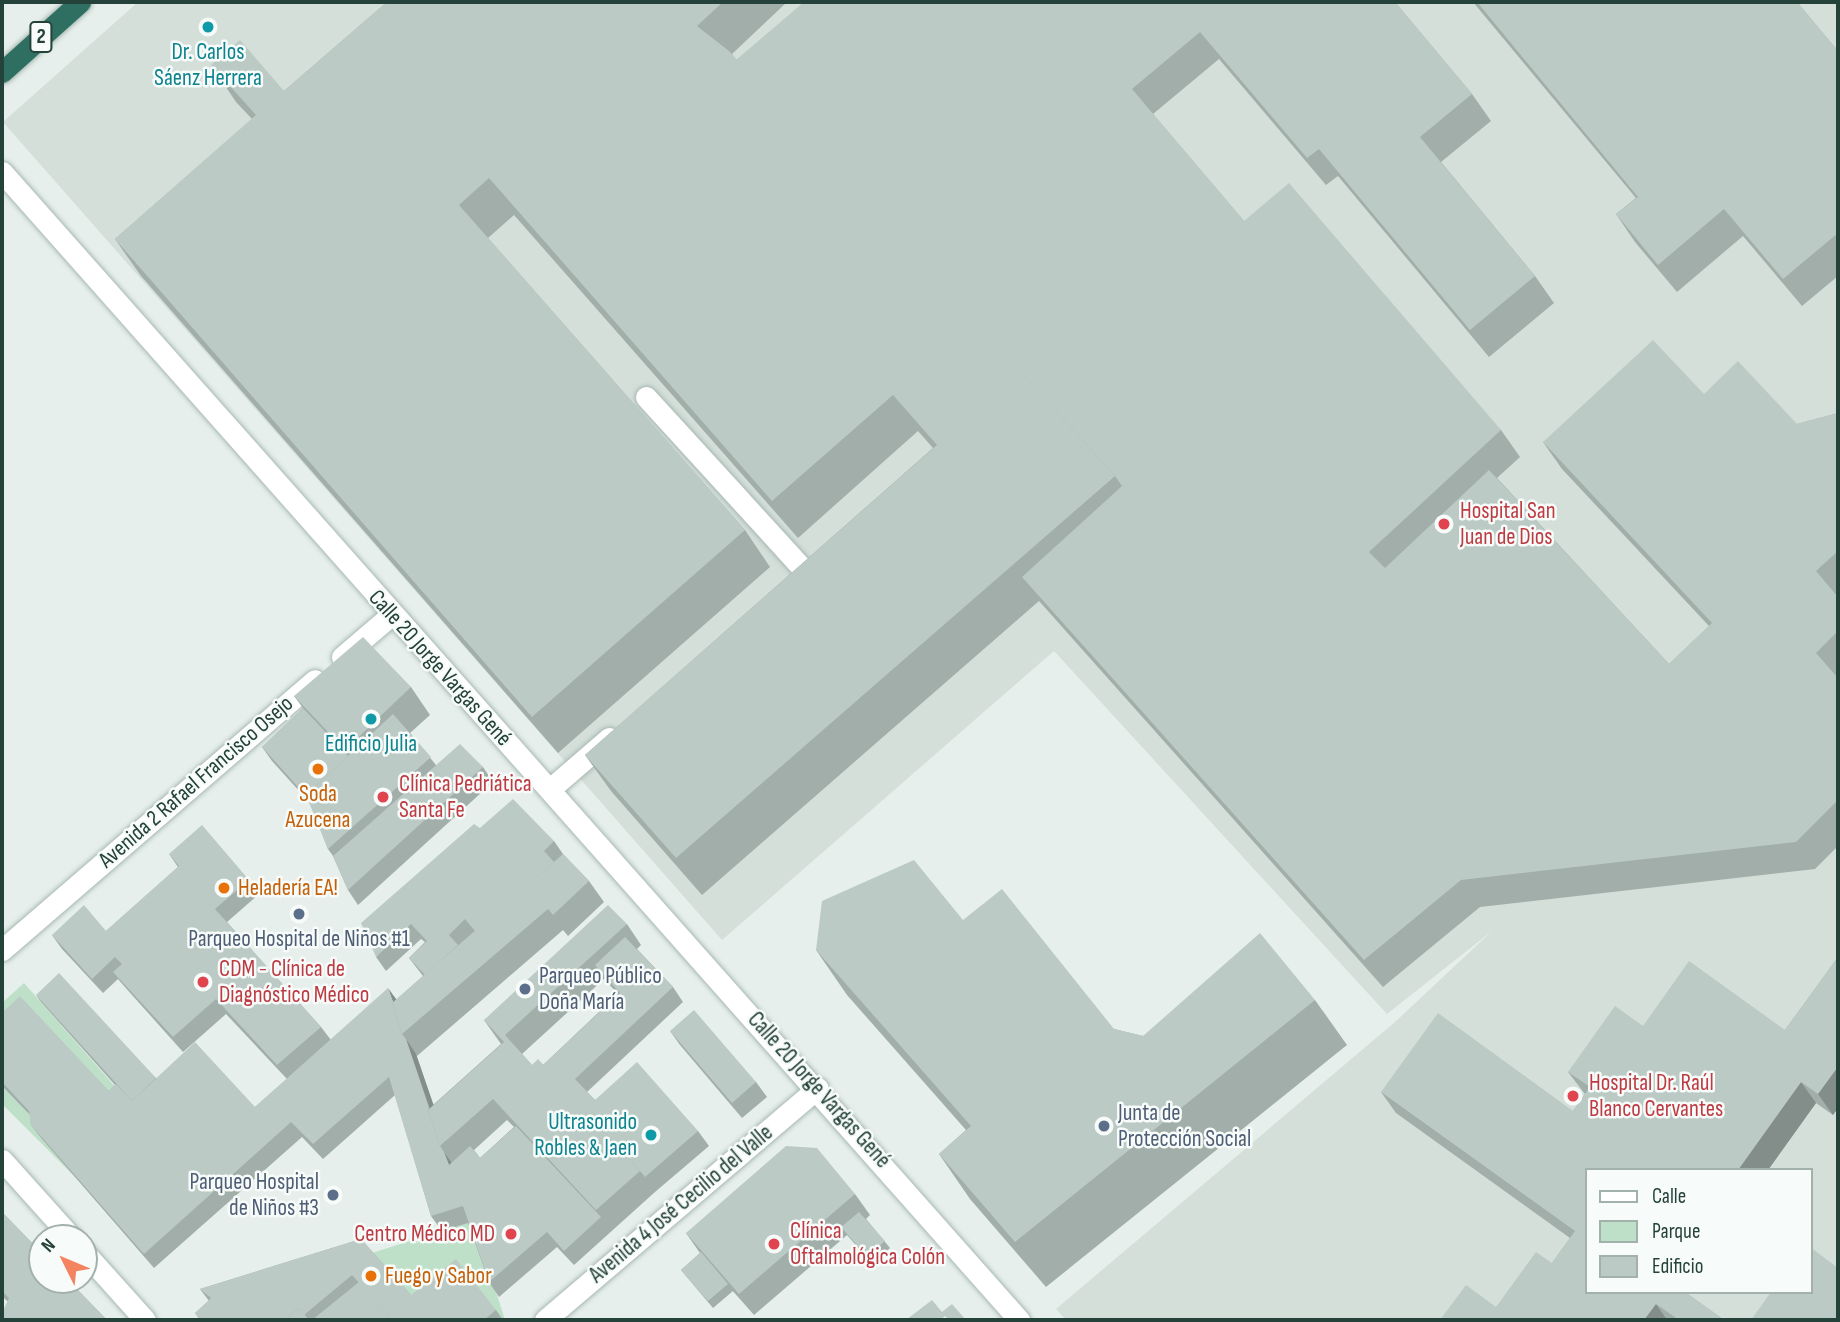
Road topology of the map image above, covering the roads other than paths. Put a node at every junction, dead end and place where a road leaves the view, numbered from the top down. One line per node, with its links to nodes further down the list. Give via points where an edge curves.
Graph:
1 (80, 2): 2 (highway, 2)
2 (2, 72)
3 (2, 172): 8 (street, Calle 20 Jorge Vargas Gené)
4 (646, 397): 6 (street)
5 (824, 552): 6 (street)
6 (804, 570): 7 (street)
7 (783, 588)
8 (391, 615): 10 (street, Calle 20 Jorge Vargas Gené); 11 (street, Avenida 2 Rafael Francisco Osejo)
9 (624, 725): 10 (street)
10 (550, 789): 12 (street, Calle 20 Jorge Vargas Gené)
11 (2, 950)
12 (818, 1088): 17 (street, Avenida 4 José Cecilio del Valle); 18 (street, Calle 20 Jorge Vargas Gené)
13 (2, 1160): 14 (street)
14 (59, 1224)
15 (98, 1268): 16 (street)
16 (145, 1320)
17 (545, 1320)
18 (1019, 1320)

